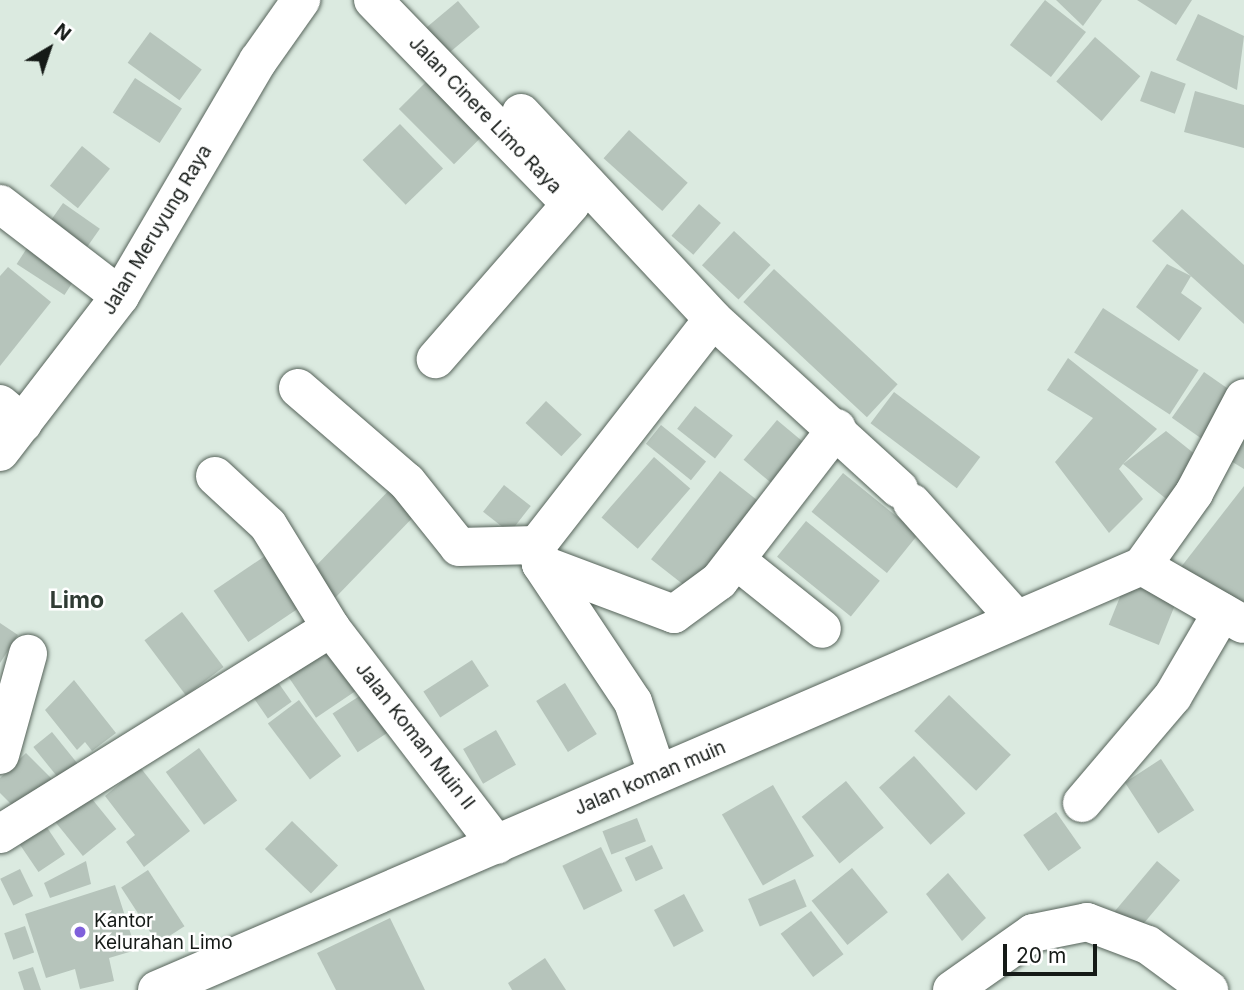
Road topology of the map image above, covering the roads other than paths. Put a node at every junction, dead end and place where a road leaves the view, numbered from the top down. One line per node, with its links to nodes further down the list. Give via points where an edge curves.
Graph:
1 (302, 0): 5 (street, Jalan Meruyung Raya, via 258,61)
2 (373, 0): 7 (street, Jalan Cinere Limo Raya, via 570,204)
3 (521, 113): 6 (street)
4 (0, 204): 5 (street)
5 (120, 296): 10 (street, Jalan Meruyung Raya)
6 (713, 319): 11 (street); 14 (street)
7 (436, 359)
8 (298, 388): 14 (street, via 407,482 459,547)
9 (1244, 398): 16 (street, via 1194,493)
10 (12, 414): 12 (street, Jalan Meruyung Raya)
11 (837, 428): 15 (street); 18 (street, via 906,496)
12 (0, 452)
13 (215, 477): 19 (street, Jalan Koman Muin II, via 268,525)
14 (539, 555): 15 (street, via 674,614 702,598); 23 (street, via 633,702)
15 (736, 560): 20 (street)
16 (1142, 566): 17 (street); 18 (street, Jalan koman muin)
17 (1233, 618): 24 (street, via 1174,696)
18 (1016, 619): 23 (street, Jalan koman muin)
19 (331, 628): 25 (street); 26 (street, Jalan Koman Muin II)
20 (822, 629)
21 (28, 654): 22 (street)
22 (0, 755)
23 (657, 773): 26 (street, Jalan koman muin)
24 (1082, 803)
25 (0, 834)
26 (497, 845): 27 (street, Jalan koman muin)
27 (156, 990)
28 (952, 990): 29 (street, via 1050,925 1110,927 1174,961)
29 (1209, 990)

